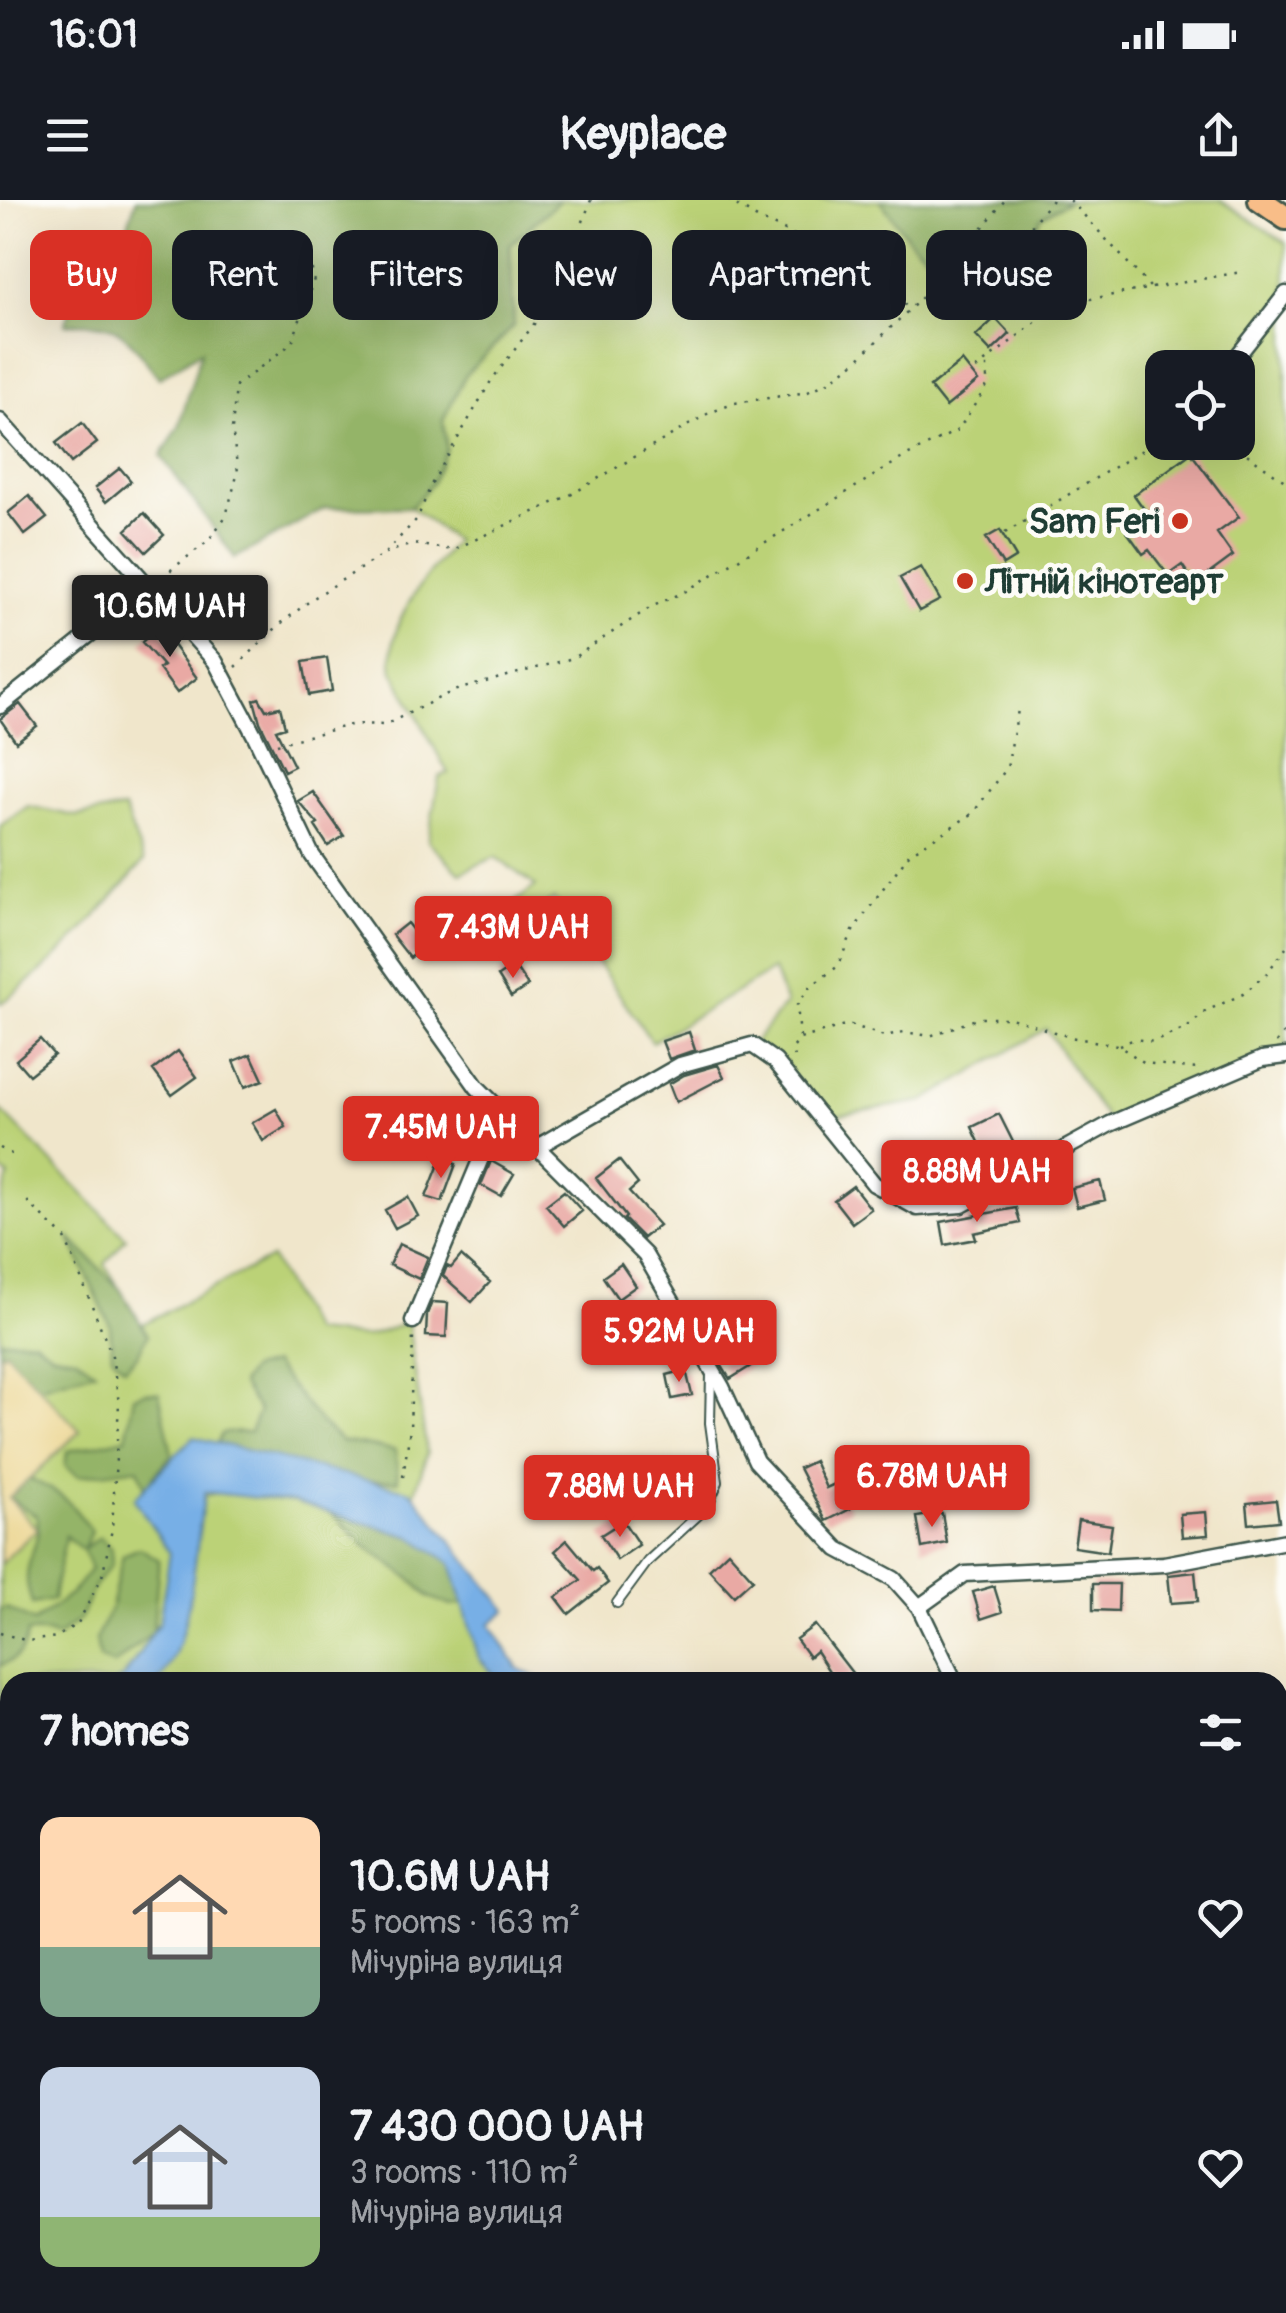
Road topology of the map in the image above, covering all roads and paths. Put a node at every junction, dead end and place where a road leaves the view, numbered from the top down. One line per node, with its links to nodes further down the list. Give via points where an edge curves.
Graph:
1 (592, 200): 24 (path, via 556,295 491,382 417,518)
2 (728, 200): 13 (path, via 891,278)
3 (1005, 200): 13 (path)
4 (1052, 200): 8 (path)
5 (1070, 200): 10 (path)
6 (1260, 200): 7 (main road)
7 (1286, 218)
8 (1032, 230)
9 (1241, 272): 10 (path)
10 (1151, 288): 12 (path)
11 (1286, 294): 16 (street)
12 (1087, 300)
13 (908, 312): 24 (path, via 855,362 808,392 709,413 572,494 453,550 413,544)
14 (300, 320): 25 (path, via 292,342 236,386 238,472 226,516 208,541)
15 (1039, 320): 17 (path)
16 (1242, 350)
17 (987, 360): 18 (path); 29 (path, via 987,386 958,430 573,658 453,691 385,725 354,724)
18 (976, 369)
19 (0, 421): 25 (street)
20 (1145, 448): 23 (path)
21 (1255, 460): 22 (path)
22 (1286, 482)
23 (1005, 532)
24 (385, 553): 26 (path, via 301,608)
25 (149, 587): 26 (street); 27 (street)
26 (222, 676): 29 (street)
27 (0, 706)
28 (1018, 710): 31 (path, via 1007,768 972,814 910,854 888,880 838,967 797,1005)
29 (261, 748): 36 (street, via 312,854)
30 (1286, 948): 32 (path, via 1243,994 1188,1027 1154,1042 1134,1039)
31 (800, 1039): 32 (path, via 848,1024 884,1036 930,1036 979,1018 1012,1018); 35 (path, via 793,1048)
32 (1118, 1046): 34 (path, via 1144,1063)
33 (1286, 1056): 34 (street)
34 (1226, 1075): 35 (street, via 1110,1124 962,1205 917,1208 874,1184)
35 (798, 1089): 37 (street, via 775,1060 752,1045 680,1064)
36 (507, 1119): 37 (street); 41 (street, via 484,1151)
37 (537, 1147): 42 (street, via 645,1255)
38 (0, 1148): 39 (path)
39 (18, 1157)
40 (24, 1198): 47 (path, via 65,1238 112,1356 119,1404 112,1529 102,1577 78,1623 57,1637 28,1642)
41 (413, 1321): 43 (path)
42 (711, 1369): 45 (lane, via 718,1482 707,1507 648,1561); 46 (street, via 756,1461 838,1549 894,1579)
43 (403, 1477)
44 (1286, 1540): 46 (street, via 1164,1564 965,1574)
45 (616, 1603)
46 (919, 1607): 48 (street)
47 (0, 1633)
48 (950, 1672)

